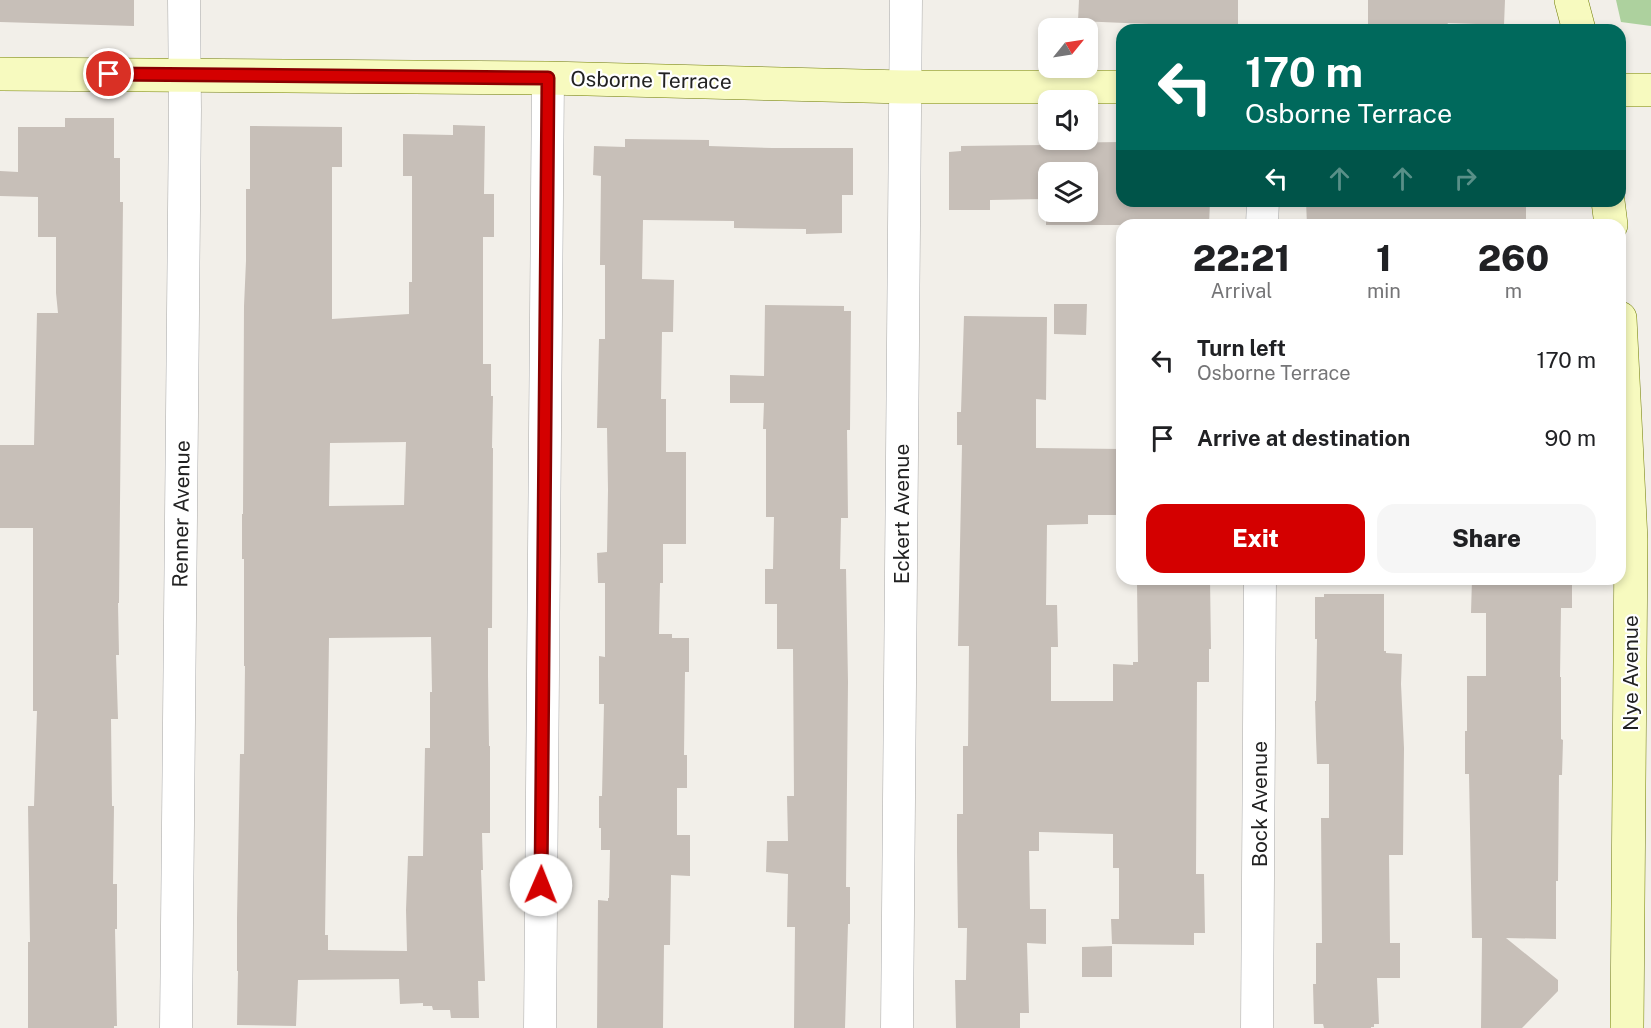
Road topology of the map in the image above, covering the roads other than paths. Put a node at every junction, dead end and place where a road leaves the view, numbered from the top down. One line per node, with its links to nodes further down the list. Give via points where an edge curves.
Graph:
1 (184, 0): 6 (street, Renner Avenue)
2 (906, 0): 8 (street, Eckert Avenue)
3 (1571, 0): 4 (street)
4 (1577, 24)
5 (0, 74): 6 (street, Osborne Terrace)
6 (185, 74): 7 (street, Osborne Terrace); 12 (street, Renner Avenue)
7 (548, 78): 8 (street, Osborne Terrace); 13 (street)
8 (904, 87): 9 (street, Osborne Terrace); 14 (street, Eckert Avenue)
9 (1116, 87)
10 (1626, 439): 16 (street, Nye Avenue, via 1631,540)
11 (1260, 585): 15 (street, Bock Avenue)
12 (176, 1028)
13 (540, 1028)
14 (897, 1028)
15 (1257, 1028)
16 (1627, 1028)

